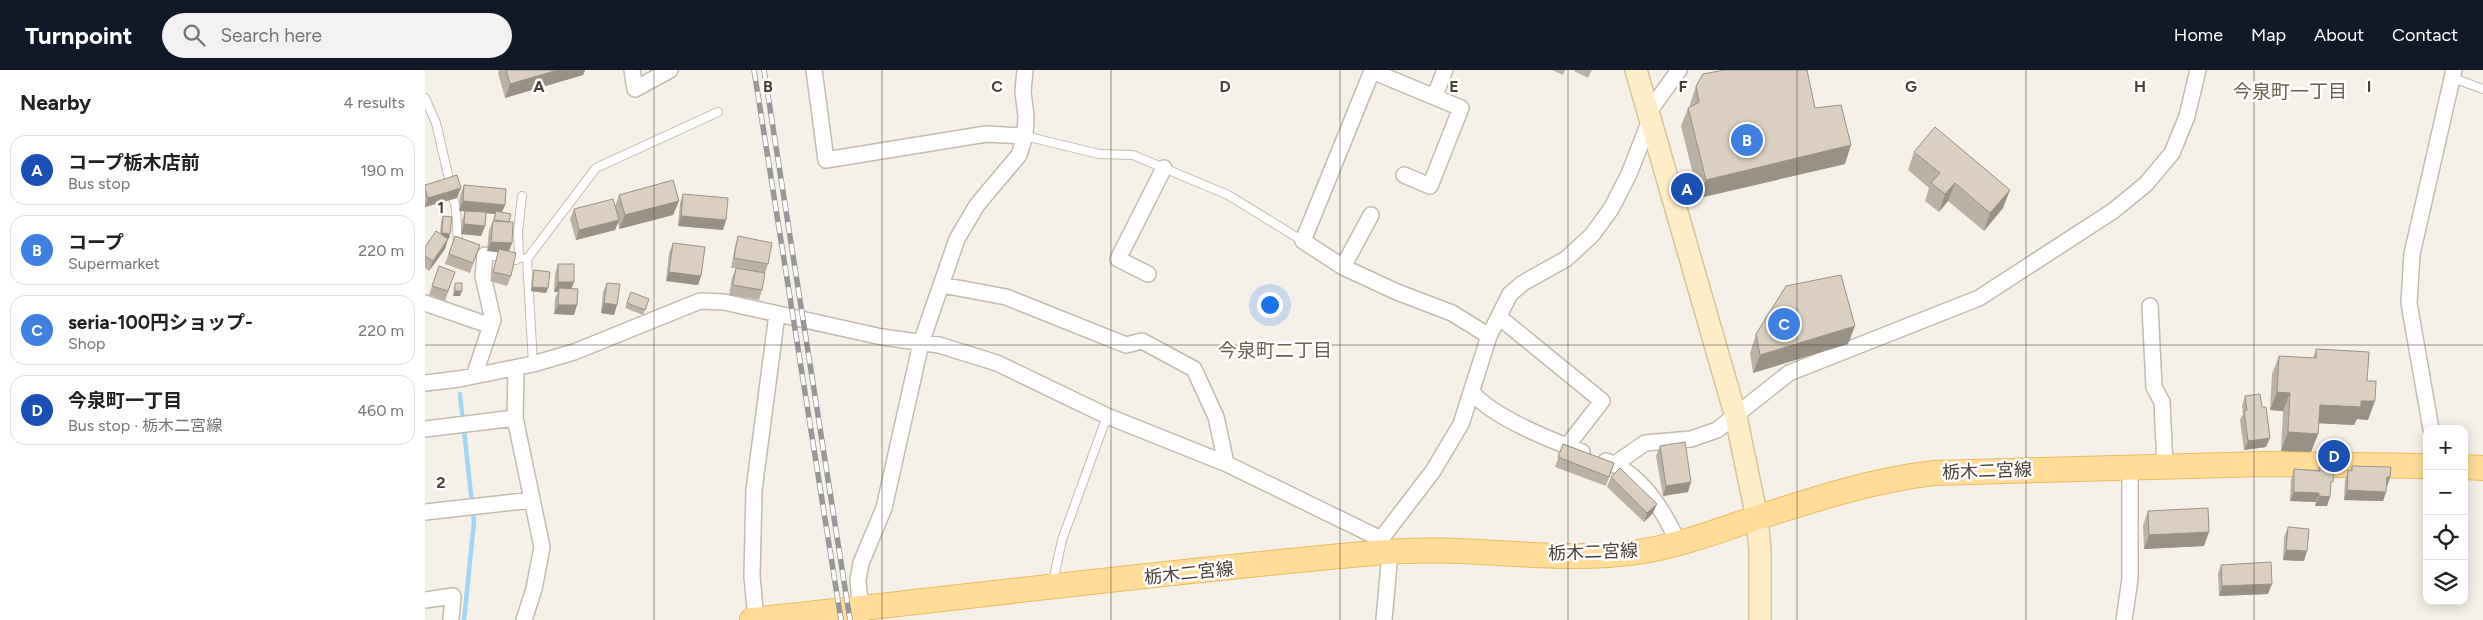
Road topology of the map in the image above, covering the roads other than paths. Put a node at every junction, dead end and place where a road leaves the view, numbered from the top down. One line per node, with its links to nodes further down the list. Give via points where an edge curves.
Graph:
1 (632, 70): 2 (street, via 635,89)
2 (670, 70)
3 (814, 70): 15 (street, via 826,160 986,134)
4 (1025, 70): 15 (street)
5 (1445, 70): 11 (street)
6 (1636, 70): 14 (street)
7 (1679, 70): 14 (street)
8 (2198, 70): 40 (street, via 2187,116 2172,152 2146,184 2113,211 1979,298 1789,373)
9 (2454, 74): 10 (lane); 42 (street, via 2412,254 2409,303)
10 (2483, 89)
11 (1435, 95): 17 (street, via 1461,108 1430,186); 20 (street, via 1372,71)
12 (425, 98): 21 (lane, via 436,123 456,209 456,245)
13 (718, 112): 23 (lane, via 596,168)
14 (1649, 117): 30 (street, via 1629,174 1611,209 1592,235 1566,259 1523,283 1511,294); 40 (street)
15 (1025, 136): 16 (lane, via 1099,154 1133,155); 26 (street, via 1019,155 977,204 957,239)
16 (1164, 168): 20 (lane, via 1228,195); 25 (street, via 1119,259)
17 (1404, 175)
18 (522, 196): 23 (lane, via 518,231)
19 (1371, 215): 24 (street)
20 (1303, 241): 24 (street)
21 (463, 247)
22 (481, 254): 23 (lane, via 516,260); 31 (street, via 493,320)
23 (523, 258): 34 (lane)
24 (1343, 267): 32 (street, via 1452,313)
25 (1148, 274)
26 (942, 286): 33 (street); 45 (street, via 1006,297 1126,345 1142,341 1194,369 1216,417)
27 (425, 303): 31 (street)
28 (2150, 306): 48 (street, via 2154,387 2161,402)
29 (777, 314): 33 (street); 34 (street, via 724,302 700,301 574,352); 64 (street, via 754,490 752,576)
30 (1499, 317): 32 (street); 44 (street, via 1602,401)
31 (491, 326): 36 (street)
32 (1489, 336): 38 (street)
33 (921, 343): 39 (street, via 939,345 997,363); 59 (street, via 884,508 861,563 858,580)
34 (533, 364): 35 (street)
35 (516, 368): 36 (street); 41 (street)
36 (474, 376): 37 (street)
37 (425, 383)
38 (1473, 392): 44 (street, via 1480,402 1498,413); 56 (street, via 1461,424)
39 (1107, 416): 45 (street); 57 (lane, via 1061,540)
40 (1736, 417): 46 (street, via 1702,437 1645,443); 54 (street)
41 (515, 418): 43 (street); 52 (street)
42 (2430, 425)
43 (425, 429)
44 (1567, 446): 46 (street)
45 (1226, 464): 56 (street)
46 (1615, 464): 55 (street, via 1656,501)
47 (2423, 466): 48 (main road, 栃木二宮線, via 2264,464)
48 (2165, 467): 50 (main road, 栃木二宮線)
49 (2468, 467): 51 (main road)
50 (2130, 468): 54 (main road, 栃木二宮線, via 1962,471 1901,477); 67 (street, via 2130,579)
51 (2483, 468)
52 (532, 500): 53 (street); 62 (street, via 542,547)
53 (425, 512)
54 (1757, 518): 55 (main road, 栃木二宮線); 66 (street)
55 (1679, 545): 56 (main road, 栃木二宮線, via 1595,555)
56 (1386, 546): 57 (main road, 栃木二宮線); 65 (street)
57 (1052, 588): 59 (main road, 栃木二宮線)
58 (425, 600): 61 (street, via 453,596)
59 (861, 614): 60 (main road, 栃木二宮線)
60 (830, 616): 64 (main road, 栃木二宮線)
61 (451, 620)
62 (525, 620)
63 (752, 620): 64 (main road, 栃木二宮線)
64 (756, 620)
65 (1384, 620)
66 (1760, 620)
67 (2124, 620)

